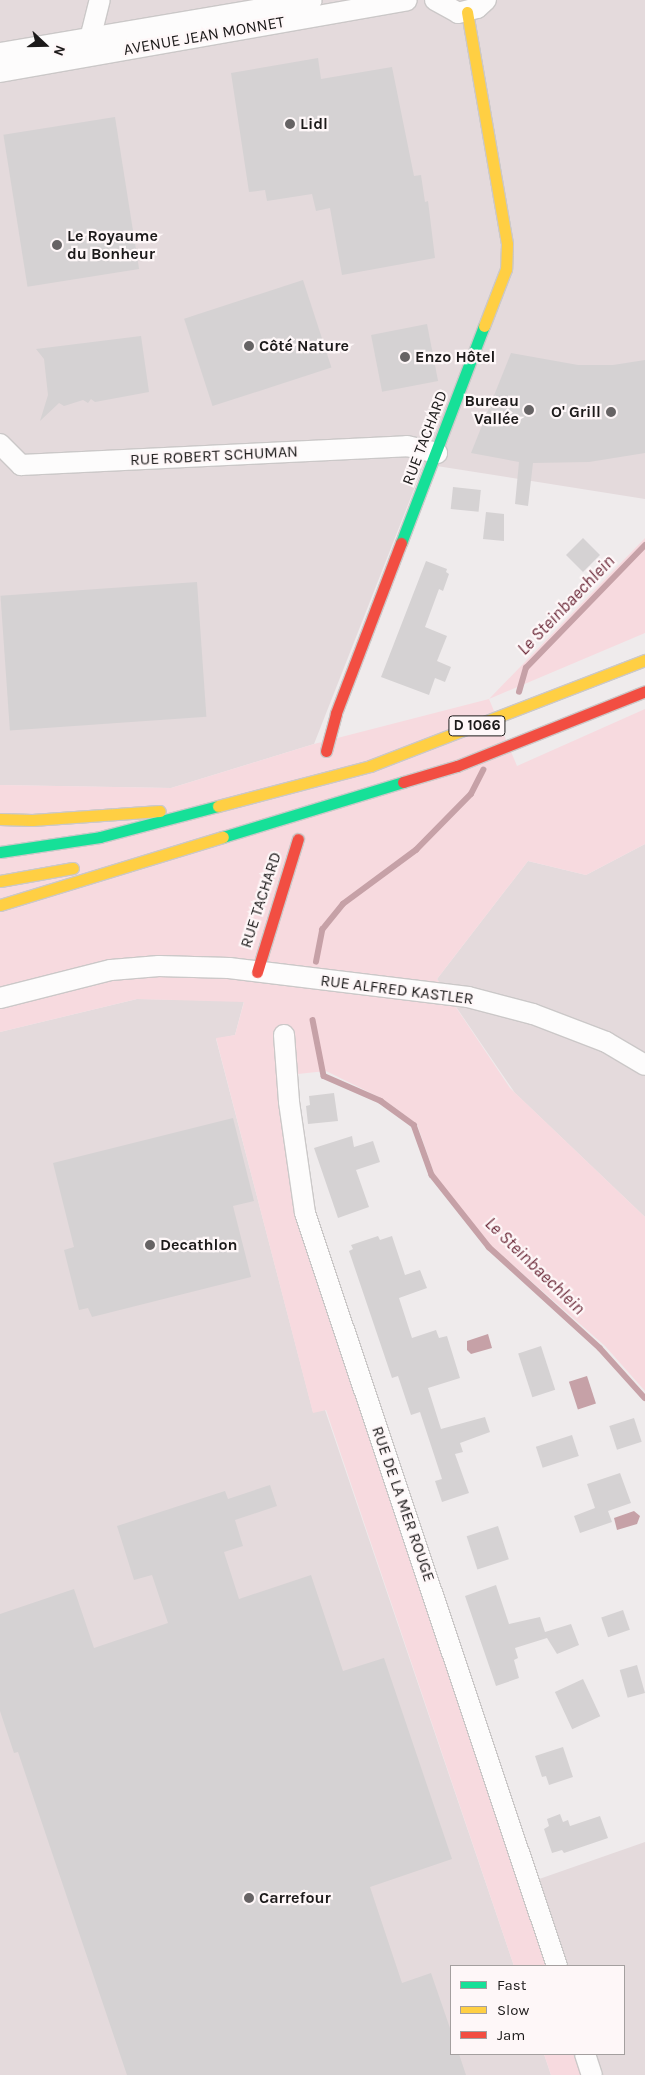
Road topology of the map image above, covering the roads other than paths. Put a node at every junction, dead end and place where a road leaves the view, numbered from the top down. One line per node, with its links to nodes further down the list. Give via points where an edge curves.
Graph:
1 (100, 0): 7 (street)
2 (312, 0): 7 (street, AVENUE JEAN MONNET)
3 (408, 0): 7 (street, AVENUE JEAN MONNET)
4 (435, 0): 6 (street, via 449,11)
5 (486, 0): 6 (street)
6 (467, 12): 11 (main road, RUE TACHARD, via 507,244 506,270)
7 (94, 46): 8 (street, AVENUE JEAN MONNET); 9 (street, AVENUE JEAN MONNET)
8 (0, 53)
9 (0, 72)
10 (0, 444): 11 (street, RUE ROBERT SCHUMAN, via 21,465 397,446)
11 (437, 452): 14 (main road, RUE TACHARD, via 336,712)
12 (645, 660): 15 (main road, D 1066, via 370,766)
13 (645, 691): 18 (main road, D 1066, via 457,766)
14 (326, 751)
15 (189, 816): 16 (main road, via 151,809 32,820); 19 (main road, D 1066, via 100,837)
16 (0, 818)
17 (298, 839): 22 (main road, RUE TACHARD)
18 (214, 842): 20 (main road, D 1066); 21 (main road)
19 (0, 852)
20 (0, 881)
21 (0, 905)
22 (257, 972): 23 (street, RUE ALFRED KASTLER, via 159,966 111,970); 25 (street, RUE ALFRED KASTLER, via 468,997 542,1018 606,1042)
23 (0, 998)
24 (284, 1035): 26 (street, RUE DE LA MER ROUGE, via 289,1102 305,1214)
25 (645, 1065)
26 (557, 1965)
27 (585, 2055): 28 (street)
28 (592, 2075)

